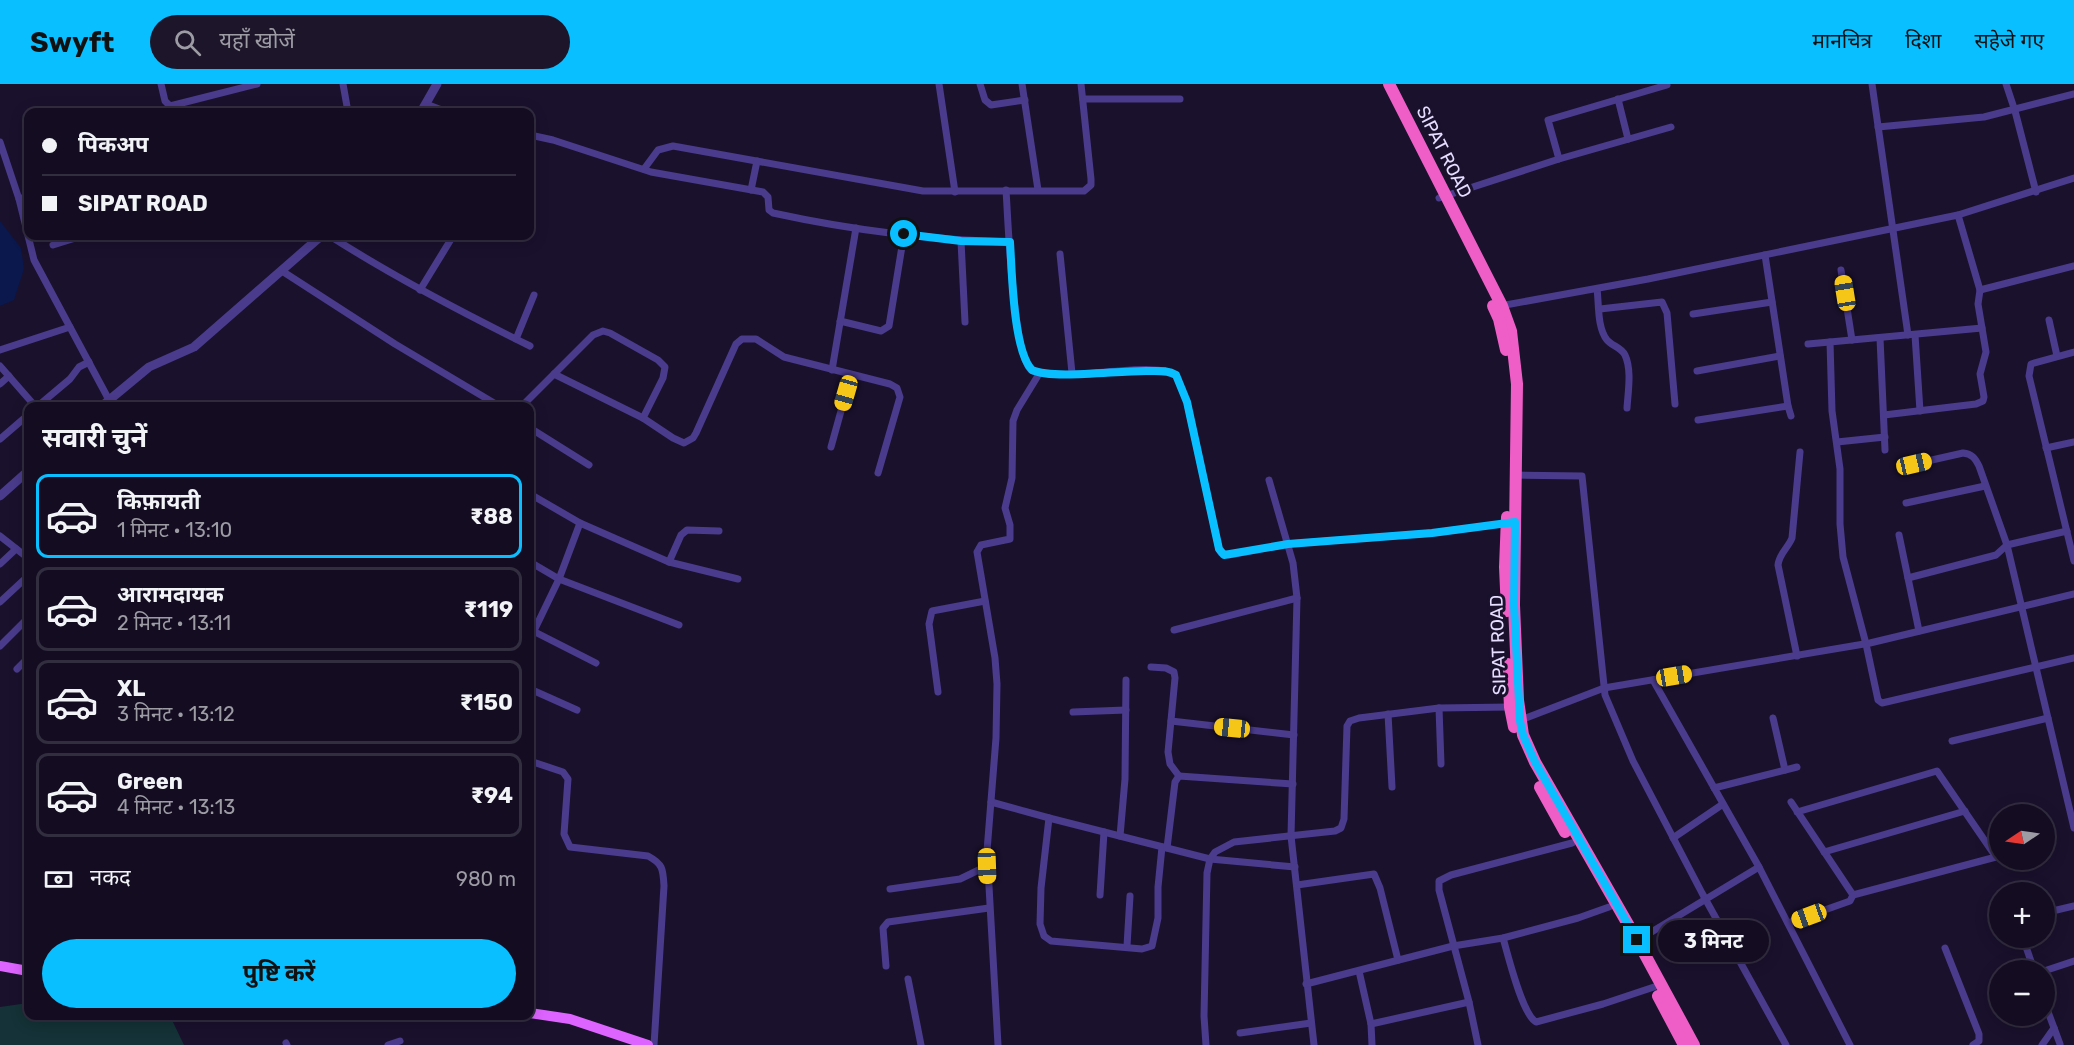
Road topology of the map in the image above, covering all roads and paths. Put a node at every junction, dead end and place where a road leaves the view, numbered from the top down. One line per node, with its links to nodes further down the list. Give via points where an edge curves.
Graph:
1 (161, 84): 2 (street, via 170,106)
2 (257, 84)
3 (343, 84): 19 (street)
4 (437, 84): 20 (street)
5 (939, 84): 34 (street)
6 (980, 84): 18 (street, via 991,105)
7 (1022, 84): 18 (street)
8 (1081, 84): 15 (street)
9 (1380, 84): 36 (highway, SIPAT ROAD)
10 (1389, 84): 36 (highway, SIPAT ROAD)
11 (1872, 84): 23 (street)
12 (2006, 84): 21 (street)
13 (1667, 85): 17 (street)
14 (2074, 94): 21 (street)
15 (1083, 99): 16 (street); 33 (street, via 1091,185 1079,191)
16 (1180, 99)
17 (1618, 99): 25 (street); 27 (street, via 1548,120)
18 (1025, 100): 33 (street)
19 (347, 108)
20 (423, 108)
21 (2015, 111): 23 (street); 35 (street)
22 (1671, 127): 25 (street)
23 (1878, 128): 42 (street)
24 (534, 136): 29 (street)
25 (1628, 139): 27 (street)
26 (0, 142): 38 (street)
27 (1559, 159): 36 (street)
28 (757, 161): 29 (street, via 673,146 658,150); 31 (street); 34 (street, via 923,191)
29 (644, 169): 31 (street)
30 (2074, 178): 35 (street)
31 (751, 190): 41 (street, via 768,197 772,213)
32 (1005, 190): 33 (street); 34 (street); 50 (street)
33 (1038, 190)
34 (956, 192)
35 (2036, 192): 39 (street)
36 (1442, 196): 62 (highway, SIPAT ROAD)
37 (24, 197): 38 (street)
38 (19, 199): 40 (street)
39 (1958, 215): 42 (street); 59 (street)
40 (24, 219)
41 (856, 228): 43 (street); 66 (street)
42 (1892, 228): 53 (street); 70 (street)
43 (904, 234): 49 (street); 66 (street, via 889,326 881,331)
44 (29, 240): 68 (street, via 34,260)
45 (69, 240): 51 (street)
46 (317, 240): 56 (street)
47 (336, 240): 58 (street)
48 (451, 240): 58 (street)
49 (961, 241): 50 (street); 67 (street)
50 (1010, 242): 87 (street, via 1024,358)
51 (53, 245)
52 (1060, 254): 85 (street)
53 (1765, 255): 57 (street); 61 (street)
54 (2074, 266): 59 (street)
55 (1841, 270): 73 (street)
56 (282, 271): 94 (street, via 194,347 149,367); 95 (street)
57 (1597, 289): 62 (street); 63 (street)
58 (420, 290): 72 (street)
59 (1980, 290): 69 (street)
60 (534, 295): 72 (street)
61 (1772, 302): 64 (street); 79 (street)
62 (1498, 307): 118 (highway, SIPAT ROAD, via 1511,331 1517,384); 126 (highway, SIPAT ROAD, via 1509,370)
63 (1600, 309): 97 (street, via 1662,302 1667,313); 99 (street, via 1606,339 1625,356)
64 (1693, 314)
65 (2049, 320): 80 (street)
66 (840, 321): 83 (street)
67 (965, 322)
68 (70, 327): 77 (street); 81 (street)
69 (1982, 328): 70 (street); 100 (street, via 1986,351 1980,374 1983,401)
70 (1911, 335): 71 (street); 100 (street)
71 (1880, 338): 73 (street); 102 (street)
72 (516, 339): 76 (street)
73 (1852, 340): 74 (street)
74 (1830, 342): 75 (street); 109 (street)
75 (1808, 344)
76 (530, 346)
77 (0, 350)
78 (2074, 352): 80 (street)
79 (1780, 356): 84 (street); 98 (street)
80 (2057, 356): 112 (street, via 2031,364 2029,369)
81 (89, 362): 92 (street); 93 (street)
82 (0, 366): 89 (street)
83 (832, 370): 88 (street); 104 (street, via 784,357 756,339 742,339 736,344 693,438 679,442)
84 (1696, 371)
85 (1072, 373): 87 (street); 131 (street, via 1136,370 1176,375 1187,402 1221,553 1229,555)
86 (554, 374): 96 (street); 104 (street); 104 (street, via 593,335 610,333 665,367)
87 (1039, 374): 145 (street, via 1013,421 1012,478 1005,508 1010,538 981,545 977,552)
88 (851, 375): 111 (street); 117 (street, via 890,384 899,391)
89 (9, 376): 90 (street); 91 (street)
90 (0, 384)
91 (33, 402)
92 (42, 402)
93 (106, 402)
94 (107, 402)
95 (492, 402)
96 (526, 402)
97 (1675, 404)
98 (1788, 406): 101 (street); 105 (street)
99 (1627, 408)
100 (1920, 411): 102 (street)
101 (1791, 416)
102 (1884, 416): 107 (street)
103 (24, 418): 108 (street)
104 (643, 418)
105 (1698, 420)
106 (534, 431): 116 (street)
107 (1885, 437): 109 (street); 113 (street)
108 (0, 439)
109 (1837, 442): 154 (street, via 1843,557)
110 (2074, 442): 112 (street)
111 (831, 447)
112 (2046, 448): 128 (street)
113 (1885, 450)
114 (1800, 452): 156 (street, via 1792,538 1778,565)
115 (1914, 464): 121 (street, via 1970,454 1979,466)
116 (589, 465)
117 (878, 473)
118 (1515, 475): 126 (highway, SIPAT ROAD); 165 (street, via 1581,476)
119 (24, 478): 122 (street)
120 (1269, 480): 131 (street)
121 (1985, 486): 124 (street); 132 (street)
122 (0, 496)
123 (534, 496): 125 (street)
124 (1906, 503)
125 (580, 523): 136 (street); 140 (street)
126 (1511, 523): 131 (street); 168 (highway, SIPAT ROAD, via 1505,567); 177 (highway, SIPAT ROAD)
127 (719, 531): 136 (street, via 687,530)
128 (2067, 531): 132 (street); 135 (street)
129 (1899, 535): 139 (street)
130 (0, 536): 133 (street)
131 (1288, 544): 144 (street)
132 (2007, 545): 139 (street, via 1996,555); 147 (street)
133 (16, 549): 134 (street); 137 (street)
134 (24, 555)
135 (2074, 561)
136 (669, 562): 141 (street)
137 (0, 564)
138 (534, 564): 140 (street)
139 (1908, 578): 152 (street)
140 (559, 579): 149 (street); 150 (street)
141 (738, 579)
142 (24, 580): 146 (street)
143 (2074, 594): 147 (street)
144 (1297, 598): 151 (street); 178 (street)
145 (985, 601): 167 (street, via 932,610 929,624); 188 (street, via 995,658 998,713)
146 (0, 602)
147 (2022, 605): 152 (street); 160 (street)
148 (24, 622): 155 (street)
149 (679, 625)
150 (534, 629)
151 (1174, 630)
152 (1919, 631): 154 (street)
153 (534, 632): 159 (street)
154 (1866, 644): 156 (street); 160 (street, via 1882,704)
155 (0, 646)
156 (1797, 656): 164 (street)
157 (2074, 658): 160 (street)
158 (24, 662): 162 (street)
159 (596, 663)
160 (2036, 667): 175 (street)
161 (1151, 668): 176 (street, via 1174,672)
162 (17, 669)
163 (1126, 680): 171 (street)
164 (1653, 680): 165 (street); 187 (street)
165 (1604, 688): 177 (street); 198 (street, via 1633,761)
166 (534, 691): 170 (street)
167 (938, 692)
168 (1510, 707): 169 (street); 177 (highway, SIPAT ROAD)
169 (1439, 708): 173 (street); 181 (street)
170 (577, 710)
171 (1126, 710): 172 (street); 196 (street)
172 (1073, 712)
173 (1388, 714): 186 (street); 197 (street, via 1348,723 1341,828)
174 (1773, 718): 183 (street)
175 (2048, 718): 179 (street); 194 (street)
176 (1171, 721): 178 (street); 184 (street, via 1168,759)
177 (1516, 722): 199 (highway, SIPAT ROAD, via 1517,740 1526,761); 218 (highway, SIPAT ROAD)
178 (1294, 735): 185 (street)
179 (1952, 741)
180 (534, 762): 242 (street, via 563,772 568,779 564,834 570,847 648,856 661,866 664,885)
181 (1441, 764)
182 (1797, 767): 183 (street)
183 (1785, 770): 187 (street)
184 (1179, 776): 185 (street); 200 (street)
185 (1293, 784): 197 (street)
186 (1392, 787)
187 (1714, 788): 190 (street)
188 (991, 802): 193 (street); 203 (street)
189 (1791, 802): 192 (street)
190 (1723, 804): 198 (street); 205 (street)
191 (1965, 811): 192 (street, via 1937,771); 201 (street); 209 (street, via 1996,857)
192 (1797, 812): 201 (street)
193 (1049, 818): 195 (street); 219 (street, via 1041,888 1040,924 1044,936 1059,942)
194 (2074, 828)
195 (1104, 832): 196 (street); 208 (street)
196 (1120, 836): 200 (street)
197 (1291, 836): 202 (street, via 1234,842 1220,848); 204 (street)
198 (1673, 838): 211 (street)
199 (1572, 843): 213 (highway, SIPAT ROAD); 220 (street, via 1439,881)
200 (1165, 847): 202 (street); 219 (street, via 1154,941 1146,949)
201 (1824, 852): 209 (street)
202 (1210, 859): 204 (street); 245 (street)
203 (987, 866): 207 (street, via 960,879); 214 (street)
204 (1294, 867): 206 (street)
205 (1759, 867): 211 (street); 216 (street)
206 (1296, 885): 222 (street, via 1374,874); 230 (street)
207 (890, 889)
208 (1100, 895)
209 (1852, 895): 216 (street, via 1850,901)
210 (1130, 896): 219 (street)
211 (1706, 900): 218 (street); 251 (street)
212 (2074, 906): 215 (street)
213 (1609, 907): 217 (street); 218 (highway, SIPAT ROAD)
214 (989, 908): 225 (street, via 888,922 883,928); 244 (street)
215 (2055, 910)
216 (1788, 923): 252 (street)
217 (1503, 938): 220 (street); 231 (street, via 1512,971 1536,1022)
218 (1633, 942): 231 (highway, SIPAT ROAD); 250 (highway, SIPAT ROAD)
219 (1127, 946)
220 (1453, 946): 222 (street); 232 (street)
221 (1945, 948): 253 (street, via 1979,1034 1979,1041)
222 (1398, 960): 228 (street)
223 (2074, 961): 226 (street)
224 (0, 966): 227 (main road)
225 (886, 966)
226 (2055, 967)
227 (24, 970)
228 (1359, 970): 230 (street); 235 (street)
229 (908, 979): 243 (street)
230 (1306, 984): 234 (street)
231 (1654, 987): 249 (highway, SIPAT ROAD)
232 (1468, 1002): 235 (street); 248 (street)
233 (534, 1014): 241 (main road, via 570,1019)
234 (1311, 1023): 237 (street); 246 (street)
235 (1371, 1024): 247 (street)
236 (2054, 1028): 239 (street); 254 (street)
237 (1240, 1033)
238 (400, 1041): 240 (street)
239 (2060, 1044)
240 (388, 1045)
241 (648, 1045)
242 (654, 1045)
243 (921, 1045)
244 (998, 1045)
245 (1206, 1045)
246 (1314, 1045)
247 (1372, 1045)
248 (1478, 1045)
249 (1684, 1045)
250 (1694, 1045)
251 (1786, 1045)
252 (1850, 1045)
253 (1973, 1045)
254 (2042, 1045)

